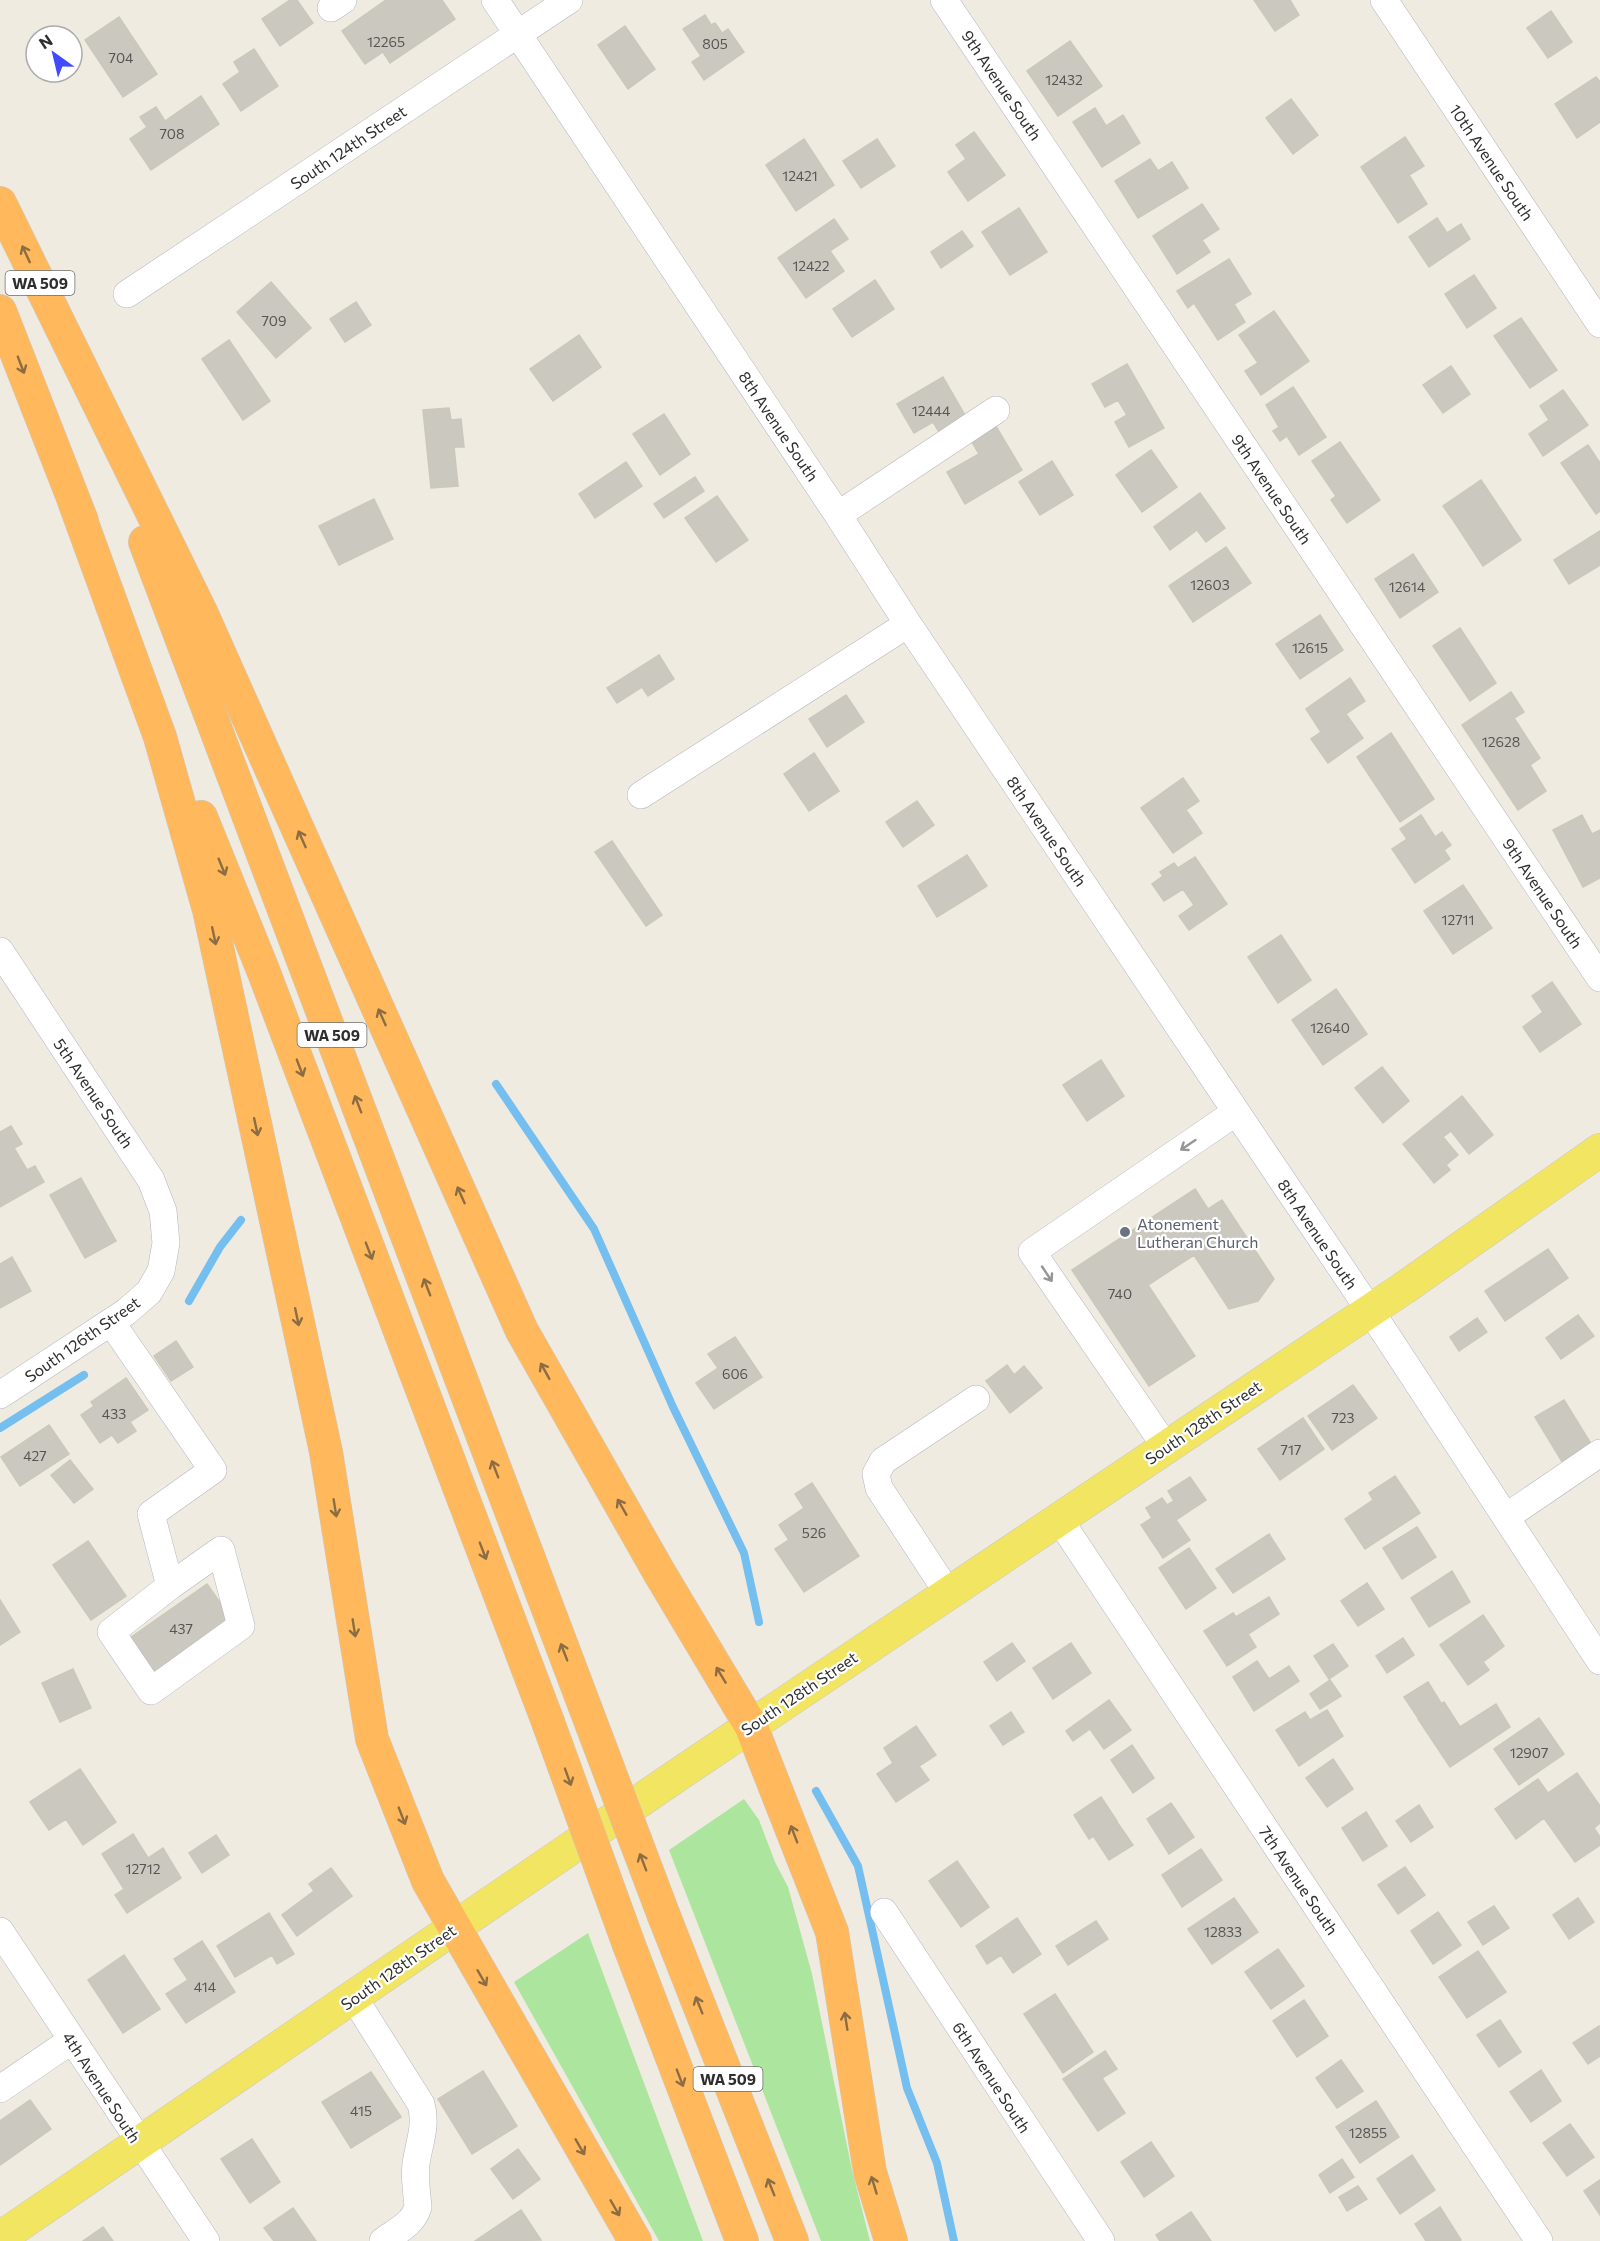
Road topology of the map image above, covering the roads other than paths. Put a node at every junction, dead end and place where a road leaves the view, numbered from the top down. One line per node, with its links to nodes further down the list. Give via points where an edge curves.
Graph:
1 (495, 0): 5 (street, 8th Avenue South)
2 (569, 0): 5 (street, South 124th Street)
3 (944, 0): 17 (street, 9th Avenue South)
4 (1384, 0): 9 (street, 10th Avenue South)
5 (518, 35): 7 (street, South 124th Street); 13 (street, 8th Avenue South)
6 (0, 203): 10 (highway, WA 509, one-way to 6)
7 (127, 294)
8 (0, 311): 12 (highway, WA 509, one-way to 12)
9 (1600, 324)
10 (78, 364): 32 (highway, one-way to 10, via 522,1331 201,612); 45 (highway, WA 509, one-way to 10, bridge, via 664,1916)
11 (996, 410): 13 (street)
12 (74, 501): 34 (highway, one-way to 34, via 160,737 209,910 326,1452 372,1739 428,1881); 44 (highway, WA 509, one-way to 44, bridge, via 263,970)
13 (838, 515): 14 (street, 8th Avenue South)
14 (908, 624): 15 (street); 18 (street, 8th Avenue South)
15 (641, 795)
16 (0, 951): 20 (street, 5th Avenue South, via 151,1180 163,1211)
17 (1600, 978)
18 (1236, 1112): 21 (street, 8th Avenue South); 25 (street, one-way to 25, via 1032,1252)
19 (1600, 1150): 21 (main road, South 128th Street)
20 (166, 1243): 22 (street, South 126th Street, via 161,1271 149,1292)
21 (1370, 1311): 25 (main road, South 128th Street); 27 (street, 8th Avenue South)
22 (111, 1322): 23 (street, South 126th Street); 29 (street, via 213,1470 150,1514)
23 (0, 1395)
24 (976, 1399): 30 (street, via 883,1461 876,1474 879,1488)
25 (1166, 1447): 28 (main road, South 128th Street)
26 (1600, 1453): 27 (street)
27 (1506, 1517): 31 (street, 8th Avenue South)
28 (1059, 1519): 30 (main road, South 128th Street); 48 (street, 7th Avenue South)
29 (170, 1586): 29 (street, via 221,1550 241,1626 151,1691 111,1632)
30 (948, 1593): 32 (main road, South 128th Street)
31 (1600, 1661)
32 (751, 1726): 34 (main road, South 128th Street); 46 (highway, one-way to 32, via 870,2172 832,1932)
33 (884, 1912): 47 (street, 6th Avenue South)
34 (453, 1928): 36 (main road, South 128th Street); 43 (highway, one-way to 43)
35 (0, 1931): 37 (street, 4th Avenue South)
36 (354, 1998): 39 (main road, South 128th Street); 42 (street, via 424,2114 416,2164 417,2212 410,2222)
37 (72, 2040): 38 (street); 39 (street, 4th Avenue South)
38 (0, 2089)
39 (139, 2143): 40 (main road, South 128th Street); 41 (street, 4th Avenue South)
40 (0, 2238)
41 (206, 2241)
42 (383, 2241)
43 (634, 2241)
44 (742, 2241)
45 (792, 2241)
46 (891, 2241)
47 (1101, 2241)
48 (1539, 2241)

